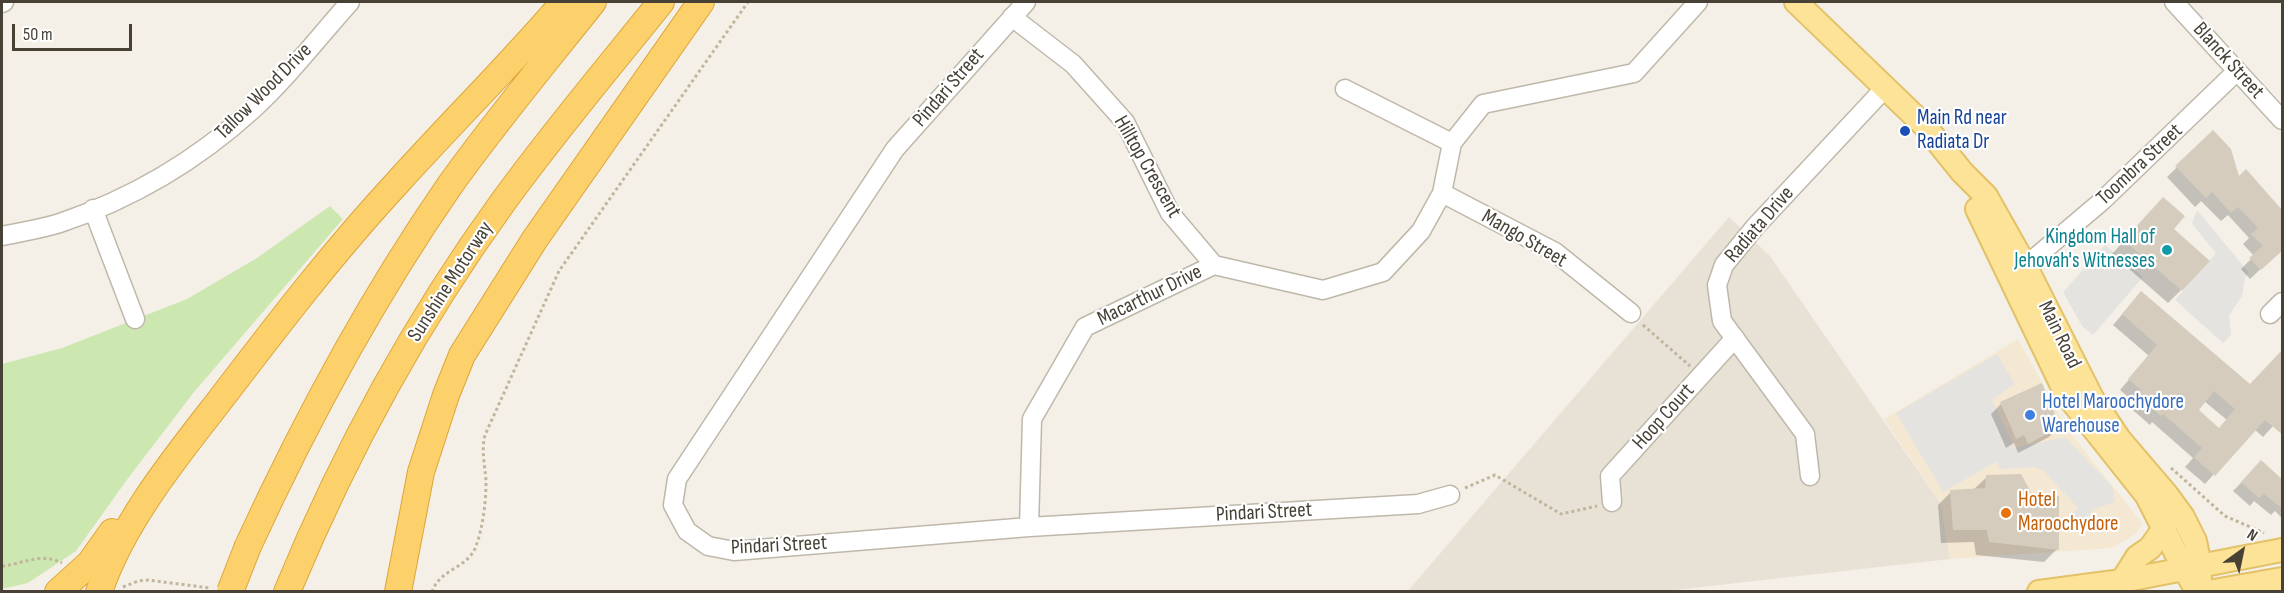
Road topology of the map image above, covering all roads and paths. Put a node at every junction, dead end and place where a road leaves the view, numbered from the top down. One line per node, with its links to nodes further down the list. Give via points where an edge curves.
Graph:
1 (350, 2): 18 (street, Tallow Wood Drive, via 253,109 210,146 161,178)
2 (564, 2): 30 (highway, via 328,262 215,405)
3 (593, 2): 40 (highway, bridge, via 509,106 408,249 305,424 248,546)
4 (661, 2): 43 (highway, Sunshine Motorway, via 539,154 437,302 353,448)
5 (701, 2): 44 (highway, via 535,239 462,355 421,471)
6 (748, 2): 45 (path, via 559,271 485,435 486,484 477,546 467,561 441,576)
7 (1026, 2): 11 (street, Pindari Street)
8 (1698, 2): 16 (street, via 1634,73 1483,104)
9 (1796, 2): 13 (main road, Main Road)
10 (2174, 2): 12 (street, Blanck Street)
11 (1012, 17): 20 (street, Hilltop Crescent, via 1073,64 1125,122 1170,213); 31 (street, Pindari Street, via 895,149 677,479 673,505 687,531 708,546 734,551)
12 (2237, 71): 15 (street, Blanck Street); 21 (street, Toombra Street, via 2102,201)
13 (1885, 88): 21 (main road, Main Road, via 1986,196); 24 (street, Radiata Drive, via 1724,265 1717,285 1722,321)
14 (1345, 89): 16 (street)
15 (2283, 120)
16 (1452, 143): 17 (street)
17 (1442, 193): 20 (street, via 1421,231 1383,272 1323,290); 22 (street, Mango Street, via 1555,252)
18 (93, 209): 19 (street, Tallow Wood Drive, via 58,224); 23 (street)
19 (2, 236)
20 (1214, 265): 31 (street, Macarthur Drive, via 1085,327 1032,419)
21 (2018, 272): 32 (main road, Main Road, via 2066,394 2147,496); 37 (main road, Main Road, via 2091,398 2120,440 2177,508 2195,541)
22 (1631, 313): 25 (path)
23 (135, 319)
24 (1735, 338): 25 (street, Hoop Court); 27 (street, Radiata Drive, via 1805,434)
25 (1701, 376): 29 (street, Hoop Court, via 1610,476)
26 (2166, 466): 33 (path, via 2225,516)
27 (1810, 477)
28 (1450, 495): 29 (path, via 1495,475 1561,514); 31 (street, Pindari Street, via 1418,504)
29 (1612, 502)
30 (143, 505): 41 (highway, via 110,533 90,563); 42 (highway, via 116,552)
31 (1029, 527)
32 (2164, 527): 37 (main road, Main Road); 39 (main road)
33 (2264, 533)
34 (2283, 550): 37 (main road)
35 (65, 565): 36 (path, via 43,558)
36 (2, 566)
37 (2192, 566): 39 (main road); 47 (main road, Main Road)
38 (2283, 579): 48 (main road)
39 (2122, 581): 46 (main road)
40 (222, 590): 42 (path, via 148,580)
41 (58, 591)
42 (106, 591)
43 (287, 591)
44 (398, 591)
45 (432, 591)
46 (2039, 591)
47 (2199, 591)
48 (2208, 591)

